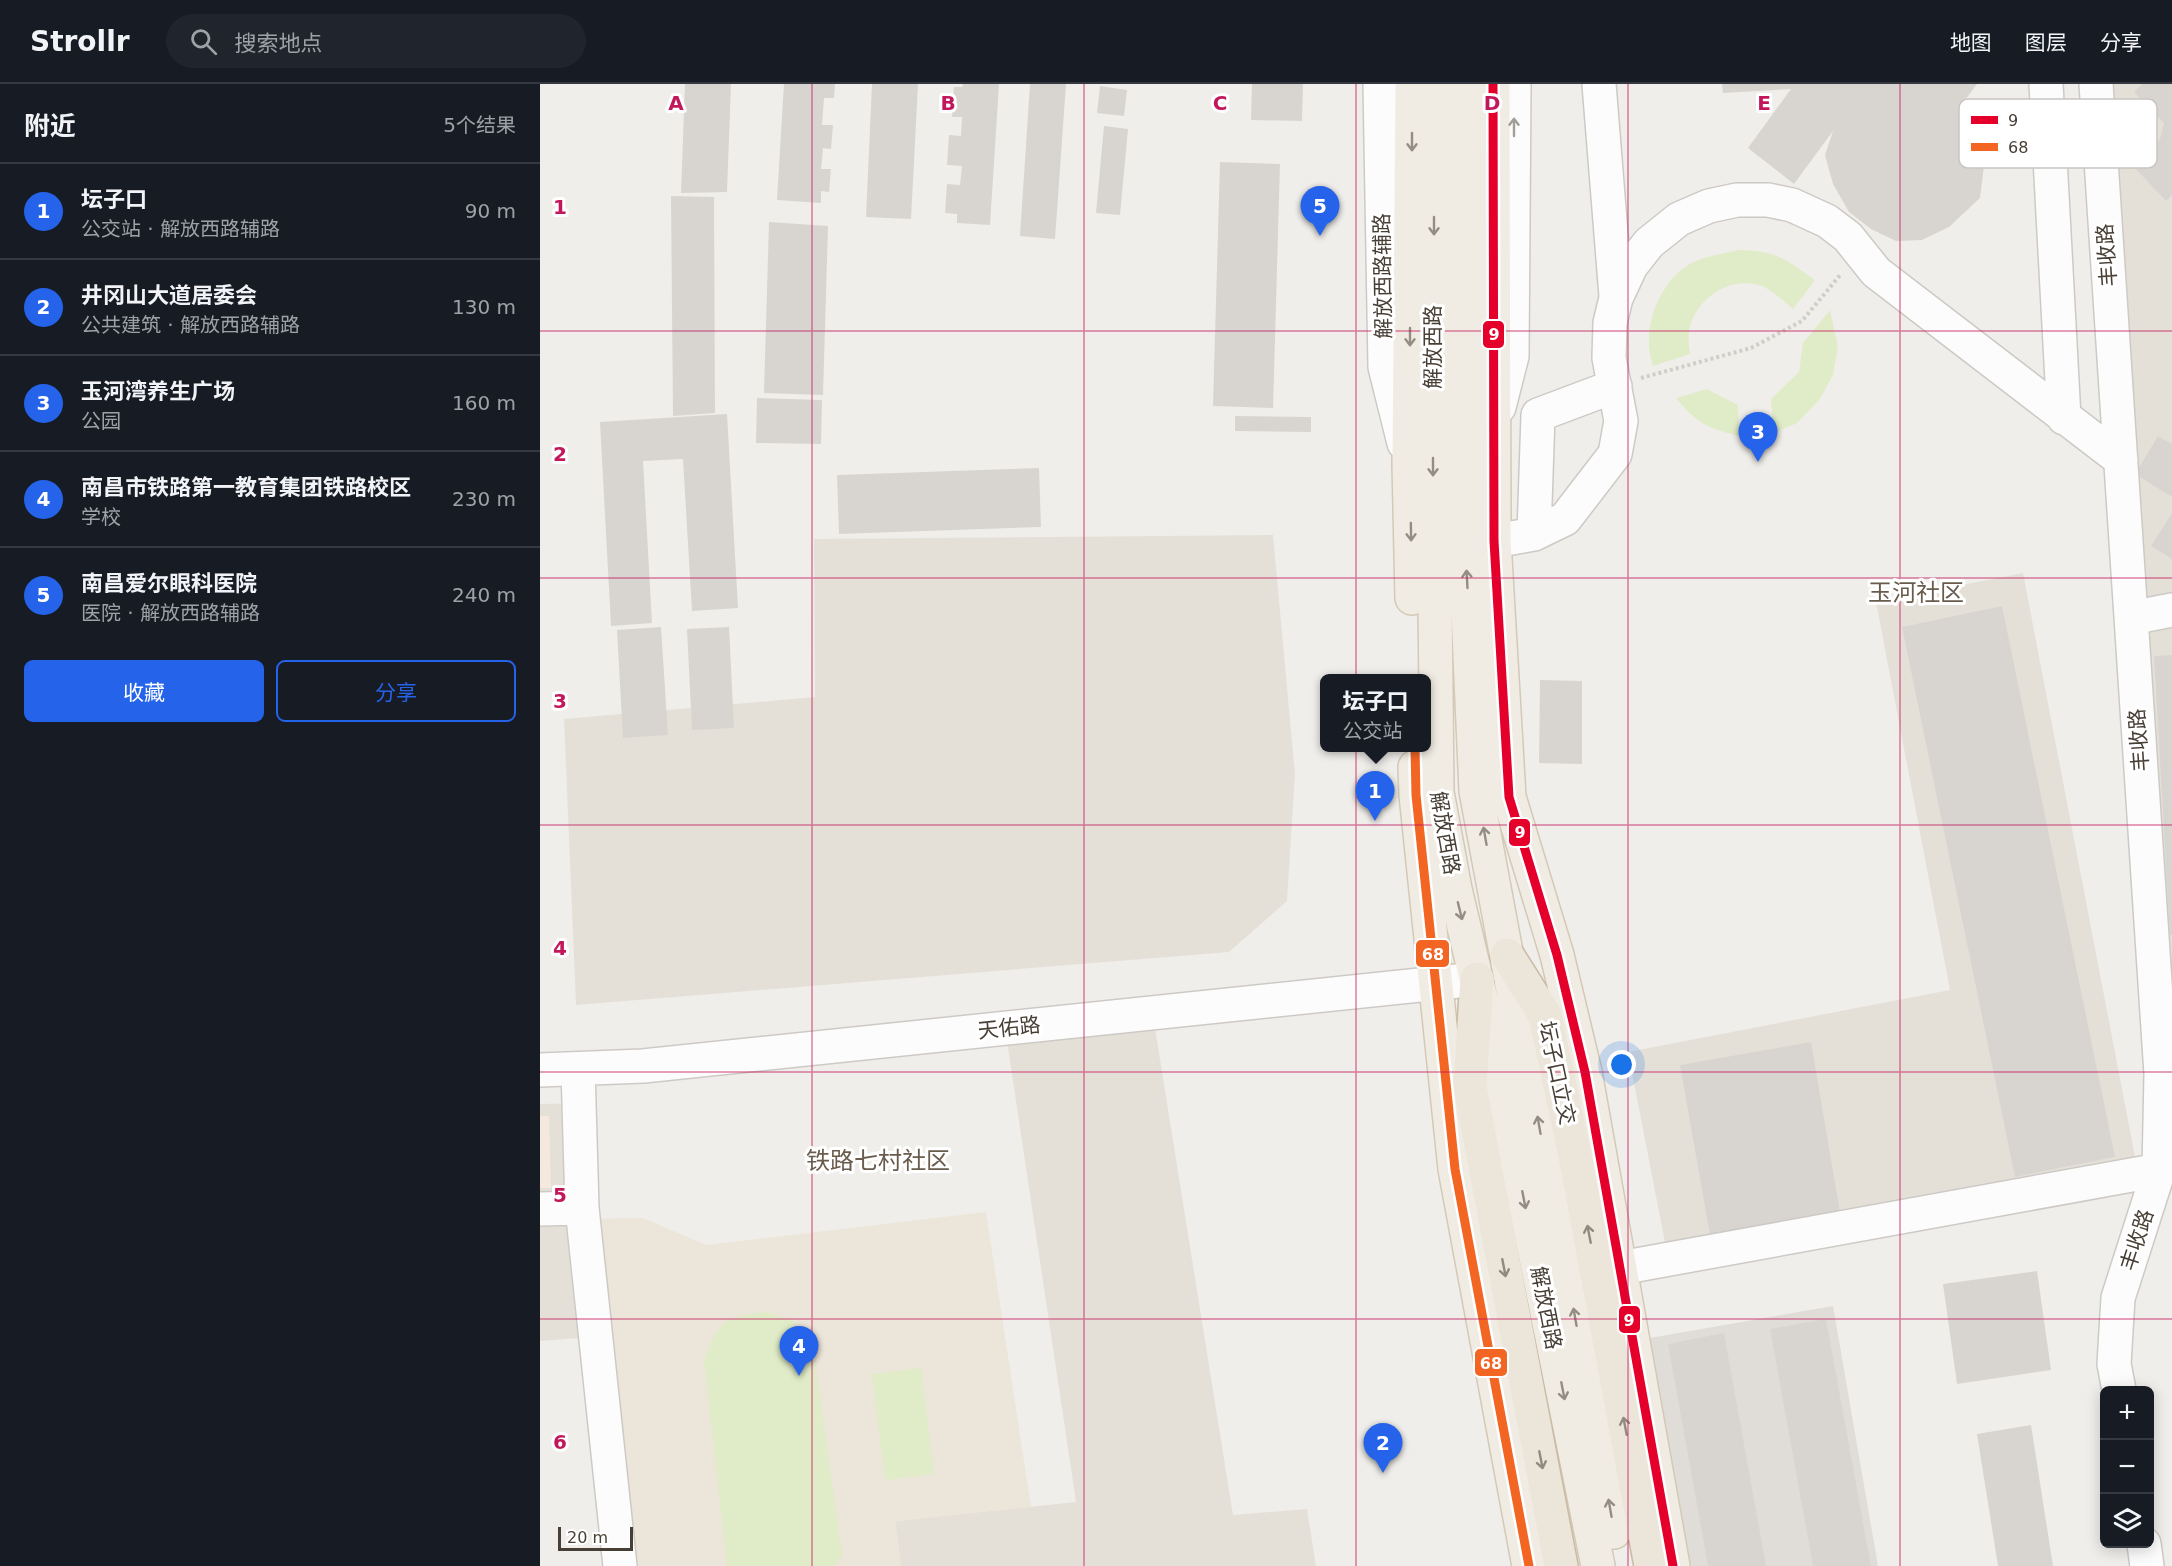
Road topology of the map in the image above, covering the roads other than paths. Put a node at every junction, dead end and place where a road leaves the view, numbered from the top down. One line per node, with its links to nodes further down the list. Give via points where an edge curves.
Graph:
1 (1380, 84): 19 (street, 解放西路辅路, via 1385,367)
2 (1412, 84): 19 (main road, 解放西路辅路, one-way to 19)
3 (1436, 84): 26 (main road, 解放西路, one-way to 26, via 1433,408)
4 (1468, 84): 25 (main road, 解放西路, one-way to 4, via 1465,542)
5 (1493, 84): 17 (main road)
6 (1514, 84): 17 (street, one-way to 6, via 1512,356)
7 (1599, 84): 14 (street)
8 (2046, 84): 10 (street)
9 (2096, 84): 11 (street, 丰收路)
10 (2047, 99)
11 (2097, 99)
12 (2051, 168): 16 (street)
13 (2102, 168): 18 (street, 丰收路)
14 (1616, 298): 15 (street, via 1610,323 1609,358); 16 (street, via 1630,266 1649,243 1679,219 1709,206 1737,200 1792,205 1827,221 1848,237 1876,272)
15 (1615, 386): 20 (street, via 1621,421 1615,454 1565,519); 20 (street, via 1538,415)
16 (2064, 418): 18 (street)
17 (1492, 435): 21 (main road)
18 (2121, 460): 24 (street, 丰收路)
19 (1409, 465): 26 (main road, 解放西路辅路, one-way to 26, via 1412,592)
20 (1534, 534): 21 (street)
21 (1494, 541): 22 (main road)
22 (1496, 577): 25 (main road); 34 (main road)
23 (2172, 610): 24 (street)
24 (2131, 618): 40 (street, 丰收路, via 2162,1074)
25 (1471, 660): 29 (main road, 解放西路)
26 (1425, 668)
27 (1431, 698): 28 (main road, 解放西路)
28 (1436, 723): 30 (main road); 36 (main road, 解放西路, one-way to 36, via 1437,792)
29 (1474, 728): 34 (main road); 35 (main road, 解放西路, one-way to 29, via 1476,791)
30 (1431, 741)
31 (1415, 752): 33 (main road)
32 (1428, 752): 33 (main road)
33 (1416, 795): 37 (main road)
34 (1509, 797): 43 (main road, via 1557,955 1585,1072)
35 (1507, 955): 50 (main road, 解放西路, one-way to 35); 51 (highway, 坛子口立交, one-way to 35, via 1545,1014)
36 (1477, 979): 37 (street, 天佑路); 48 (highway, one-way to 48, via 1470,1087); 49 (main road, 解放西路, one-way to 49)
37 (1435, 983): 38 (street, 天佑路, via 643,1066); 47 (main road, via 1455,1168)
38 (578, 1069): 39 (street, 天佑路); 41 (street)
39 (540, 1070)
40 (2159, 1170): 43 (street); 44 (street, 丰收路, via 2118,1298 2114,1364)
41 (582, 1208): 42 (street); 46 (street)
42 (540, 1209)
43 (1620, 1268): 52 (main road)
44 (2118, 1386)
45 (2145, 1548): 53 (street)
46 (620, 1566)
47 (1528, 1566)
48 (1561, 1566)
49 (1598, 1566)
50 (1620, 1566)
51 (1651, 1566)
52 (1673, 1566)
53 (2147, 1566)

